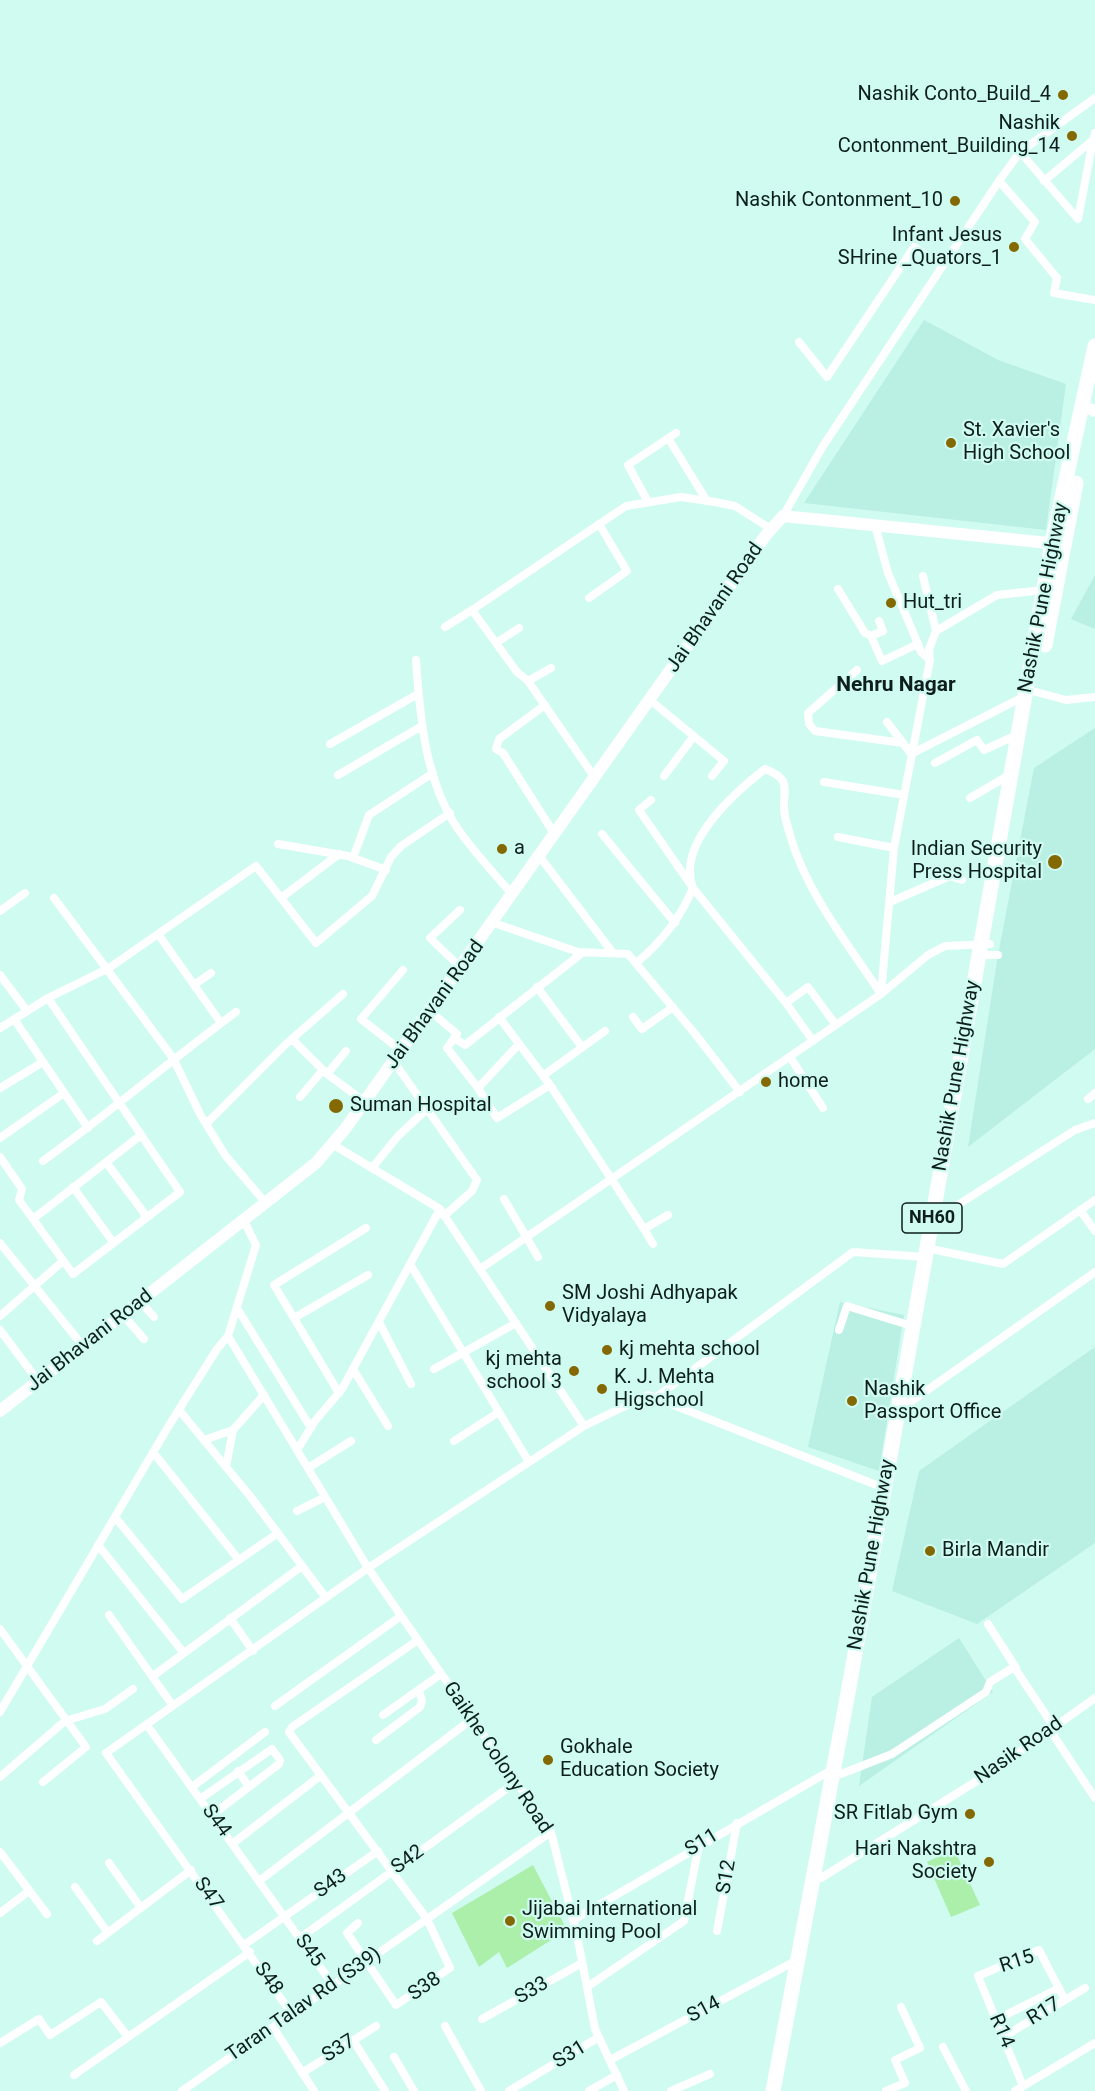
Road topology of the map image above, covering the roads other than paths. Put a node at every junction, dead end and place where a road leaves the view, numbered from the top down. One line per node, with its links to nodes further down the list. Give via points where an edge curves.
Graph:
1 (1095, 98): 3 (street, Jai Bhavani Road)
2 (1094, 136): 4 (street); 4 (street, via 1078,219)
3 (1020, 152): 4 (street); 5 (street, Jai Bhavani Road)
4 (1044, 180)
5 (999, 181): 6 (street, Jai Bhavani Road); 7 (street, via 1035,222 1024,239 1057,278 1054,293)
6 (942, 265): 8 (street, via 914,247 827,377); 16 (street, Jai Bhavani Road, via 823,446)
7 (1095, 300)
8 (799, 342)
9 (1095, 346): 20 (highway, Nashik Pune Highway / NH60)
10 (1095, 389): 11 (highway, Nashik Pune Highway / NH60)
11 (1093, 410): 20 (highway, Nashik Pune Highway / NH60)
12 (676, 433): 13 (street)
13 (668, 438): 14 (street); 15 (street, via 628,465)
14 (707, 501): 15 (street, via 681,497); 19 (street, via 735,506)
15 (648, 502): 17 (street, via 626,506)
16 (783, 516): 18 (street); 19 (street, Jai Bhavani Road)
17 (599, 524): 24 (street, via 627,571); 25 (street)
18 (875, 525): 20 (street); 32 (street, via 888,573)
19 (771, 529): 41 (street, Jai Bhavani Road)
20 (1058, 543): 23 (highway, Nashik Pune Highway / NH60); 39 (highway, Nashik Pune Highway / NH60)
21 (923, 576): 29 (street)
22 (838, 589): 30 (street, via 865,633)
23 (1044, 590): 29 (street, via 997,595); 39 (highway, Nashik Pune Highway / NH60)
24 (589, 598)
25 (472, 610): 27 (street); 31 (street)
26 (879, 621): 30 (street, via 883,631)
27 (445, 627)
28 (519, 628): 31 (street)
29 (936, 630): 34 (street, via 929,649)
30 (871, 636): 32 (street, via 882,661)
31 (496, 643): 37 (street)
32 (918, 644): 34 (street)
33 (416, 660): 38 (street)
34 (930, 660): 49 (street)
35 (551, 668): 37 (street)
36 (857, 670): 47 (street, via 808,713 809,724 815,731)
37 (528, 681): 42 (street)
38 (418, 694): 44 (street); 48 (street)
39 (1031, 694): 40 (street, via 1066,700); 45 (highway, Nashik Pune Highway / NH60); 49 (street); 83 (highway, Nashik Pune Highway / NH60)
40 (1095, 697)
41 (650, 700): 46 (street); 56 (street, Jai Bhavani Road)
42 (544, 705): 56 (street); 63 (street, via 499,739 496,749 503,753)
43 (887, 722): 47 (street)
44 (422, 726): 51 (street); 53 (street)
45 (1019, 734): 50 (street, via 984,750 977,740); 52 (highway, Nashik Pune Highway / NH60)
46 (694, 736): 54 (street, via 724,761); 55 (street)
47 (903, 743): 49 (street)
48 (330, 744)
49 (912, 754): 58 (street)
50 (935, 763)
51 (433, 773): 61 (street); 69 (street, via 369,815)
52 (1012, 773): 59 (street); 83 (highway, Nashik Pune Highway / NH60)
53 (338, 775)
54 (712, 776)
55 (664, 777)
56 (595, 778): 63 (street, Jai Bhavani Road)
57 (824, 782): 58 (street)
58 (904, 795): 66 (street)
59 (970, 798)
60 (651, 800): 72 (street, via 639,810)
61 (450, 813): 70 (street, via 401,846); 74 (street, via 458,830)
62 (602, 834): 81 (street)
63 (555, 835): 68 (street, Jai Bhavani Road)
64 (838, 837): 66 (street)
65 (278, 844): 67 (street)
66 (894, 848): 77 (street)
67 (339, 854): 69 (street); 76 (street)
68 (540, 857): 74 (street, Jai Bhavani Road); 85 (street)
69 (353, 858): 70 (street)
70 (386, 870): 76 (street, via 372,896 316,943)
71 (962, 880): 77 (street, via 950,876)
72 (693, 888): 81 (street); 95 (street, via 690,872 695,842 765,769 782,777 786,787 784,811 800,865); 97 (street)
73 (25, 893): 79 (street)
74 (513, 895): 80 (street, Jai Bhavani Road)
75 (54, 898): 87 (street)
76 (281, 898): 82 (street, via 255,866)
77 (890, 902): 95 (street)
78 (460, 909): 88 (street, via 430,938)
79 (0, 911)
80 (494, 923): 84 (street); 88 (street, Jai Bhavani Road)
81 (675, 923): 86 (street, via 656,947)
82 (158, 934): 87 (street); 92 (street)
83 (987, 951): 95 (street, via 945,946); 150 (highway, Nashik Pune Highway / NH60); 161 (highway, Nashik Pune Highway / NH60)
84 (582, 952): 85 (street); 93 (street)
85 (613, 953): 86 (street, via 627,954)
86 (636, 963): 98 (street)
87 (109, 968): 96 (street); 116 (street)
88 (461, 968): 100 (street, Jai Bhavani Road)
89 (403, 970): 115 (street, via 361,1019)
90 (211, 973): 92 (street)
91 (0, 975): 99 (street)
92 (194, 985): 105 (street)
93 (537, 987): 102 (street); 113 (street)
94 (343, 994): 110 (street)
95 (881, 994): 106 (street)
96 (48, 998): 99 (street); 129 (street)
97 (786, 1003): 106 (street, via 808,987); 111 (street)
98 (673, 1007): 103 (street, via 642,1029); 125 (street)
99 (27, 1011): 104 (street)
100 (430, 1011): 109 (street, via 457,1034); 115 (street, Jai Bhavani Road)
101 (236, 1012): 105 (street)
102 (499, 1017): 109 (street, via 465,1045); 112 (street)
103 (633, 1017)
104 (14, 1019): 107 (street); 118 (street)
105 (221, 1023): 116 (street)
106 (836, 1025): 111 (street)
107 (0, 1028)
108 (605, 1031): 113 (street)
109 (454, 1038): 124 (street, via 447,1048)
110 (292, 1039): 120 (street); 133 (street)
111 (813, 1041): 117 (street)
112 (519, 1044): 121 (street); 124 (street)
113 (582, 1047): 121 (street)
114 (346, 1051): 120 (street)
115 (402, 1051): 119 (street, Jai Bhavani Road)
116 (173, 1058): 129 (street); 133 (street)
117 (790, 1058): 125 (street); 130 (street)
118 (43, 1062): 123 (street); 126 (street)
119 (394, 1062): 128 (street, Jai Bhavani Road); 131 (street)
120 (325, 1072): 127 (street); 128 (street)
121 (544, 1076): 122 (street)
122 (550, 1085): 124 (street, via 497,1118); 142 (street)
123 (0, 1088)
124 (478, 1088)
125 (740, 1092): 142 (street)
126 (64, 1093): 134 (street); 136 (street)
127 (300, 1097)
128 (365, 1102): 137 (street, Jai Bhavani Road)
129 (120, 1104): 134 (street); 135 (street)
130 (823, 1108)
131 (427, 1109): 141 (street); 148 (street, via 477,1180 472,1191)
132 (1095, 1123): 150 (street, via 1075,1130)
133 (206, 1124): 146 (street, via 225,1155)
134 (88, 1128): 139 (street)
135 (141, 1135): 140 (street); 151 (street, via 180,1192)
136 (0, 1138)
137 (332, 1144): 141 (street); 146 (street, Jai Bhavani Road, via 316,1163)
138 (0, 1157): 152 (street, via 22,1189 19,1200)
139 (43, 1161)
140 (106, 1162): 143 (street); 151 (street)
141 (372, 1168): 148 (street)
142 (613, 1179): 155 (street); 157 (street)
143 (73, 1187): 152 (street); 158 (street)
144 (504, 1199): 157 (street)
145 (1095, 1200): 147 (street)
146 (264, 1201): 153 (street, Jai Bhavani Road)
147 (1080, 1210): 156 (street); 161 (street, via 1003,1264)
148 (442, 1213): 164 (street); 165 (street)
149 (668, 1215): 155 (street)
150 (942, 1215): 161 (highway, Nashik Pune Highway / NH60)
151 (147, 1217): 158 (street)
152 (33, 1219): 163 (street)
153 (243, 1219): 169 (street, Jai Bhavani Road); 170 (street, via 256,1245)
154 (366, 1228): 174 (street, via 274,1285)
155 (644, 1229): 160 (street)
156 (1095, 1231)
157 (528, 1236): 162 (street); 165 (street)
158 (113, 1242): 163 (street, via 73,1275)
159 (0, 1244): 168 (street)
160 (653, 1244)
161 (930, 1254): 177 (highway, Nashik Pune Highway / NH60); 190 (street, via 853,1252); 191 (highway, Nashik Pune Highway / NH60)
162 (538, 1257)
163 (63, 1261): 168 (street)
164 (410, 1263): 175 (street); 183 (street)
165 (480, 1269): 176 (street)
166 (1095, 1273): 191 (street)
167 (368, 1275): 174 (street)
168 (35, 1286): 172 (street); 182 (street)
169 (140, 1302): 171 (street, Jai Bhavani Road); 173 (street)
170 (237, 1308): 180 (street); 197 (street)
171 (123, 1315): 181 (street); 182 (street, Jai Bhavani Road)
172 (0, 1316)
173 (154, 1317)
174 (294, 1318): 188 (street)
175 (379, 1322): 184 (street); 187 (street)
176 (516, 1323): 183 (street); 196 (street)
177 (912, 1326): 179 (street, via 847,1306); 191 (highway, Nashik Pune Highway / NH60)
178 (0, 1330): 186 (street)
179 (839, 1330)
180 (228, 1336): 189 (street, Gaikhe Colony Road); 192 (street)
181 (144, 1339)
182 (83, 1346): 186 (street, Jai Bhavani Road)
183 (464, 1353): 185 (street); 194 (street)
184 (353, 1369): 188 (street); 195 (street)
185 (434, 1369)
186 (38, 1381): 193 (street, Jai Bhavani Road)
187 (411, 1384)
188 (339, 1393): 197 (street)
189 (264, 1395): 198 (street); 202 (street, Gaikhe Colony Road)
190 (655, 1398): 196 (street, via 648,1395); 207 (street)
191 (904, 1403): 207 (highway, Nashik Pune Highway / NH60); 243 (highway, Nashik Pune Highway / NH60)
192 (179, 1410): 199 (street); 203 (street)
193 (0, 1412)
194 (499, 1412): 201 (street); 204 (street)
195 (388, 1426)
196 (584, 1426): 204 (street)
197 (311, 1428): 202 (street)
198 (233, 1430): 199 (street); 205 (street)
199 (204, 1440): 205 (street)
200 (351, 1441): 206 (street)
201 (454, 1441)
202 (297, 1450): 206 (street, Gaikhe Colony Road)
203 (153, 1452): 210 (street); 213 (street)
204 (529, 1462): 215 (street)
205 (226, 1467): 211 (street)
206 (308, 1468): 208 (street, Gaikhe Colony Road)
207 (884, 1488): 243 (highway, Nashik Pune Highway / NH60)
208 (325, 1497): 209 (street); 215 (street, Gaikhe Colony Road)
209 (297, 1511)
210 (115, 1516): 212 (street); 213 (street, via 182,1599)
211 (278, 1533): 213 (street); 214 (street)
212 (98, 1545): 224 (street); 225 (street)
213 (239, 1560)
214 (302, 1566): 216 (street); 219 (street)
215 (368, 1568): 216 (street); 218 (street, Gaikhe Colony Road)
216 (326, 1598): 223 (street)
217 (109, 1615): 228 (street)
218 (401, 1616): 222 (street, Gaikhe Colony Road); 233 (street)
219 (230, 1618): 223 (street); 224 (street)
220 (988, 1624): 226 (street)
221 (0, 1629): 225 (street)
222 (418, 1640): 227 (street, Gaikhe Colony Road); 244 (street, via 289,1729 292,1740)
223 (253, 1651): 232 (street)
224 (183, 1652): 228 (street)
225 (27, 1667): 234 (street); 237 (street)
226 (1016, 1668): 239 (street); 243 (street, S11, via 993,1680 986,1692 892,1754)
227 (441, 1674): 230 (street); 236 (street, Gaikhe Colony Road)
228 (153, 1676): 232 (street)
229 (133, 1689): 237 (street, via 105,1709)
230 (419, 1690): 235 (street); 241 (street, via 420,1707)
231 (1095, 1698): 239 (street, Nasik Road)
232 (173, 1706): 238 (street)
233 (275, 1706)
234 (0, 1712)
235 (383, 1714)
236 (472, 1719): 247 (street, Gaikhe Colony Road); 253 (street)
237 (65, 1720): 245 (street); 246 (street, via 86,1747)
238 (147, 1725): 248 (street, S44); 261 (street, S47, via 106,1753)
239 (1052, 1728): 251 (street); 263 (street, Nasik Road, via 988,1774)
240 (265, 1732): 248 (street)
241 (376, 1740)
242 (238, 1771): 249 (street); 249 (street, via 272,1749 280,1763); 250 (street)
243 (836, 1772): 254 (street, S11); 263 (highway, Nashik Pune Highway / NH60); 279 (highway, Nashik Pune Highway / NH60)
244 (320, 1776): 253 (street); 256 (street)
245 (0, 1777)
246 (43, 1782)
247 (516, 1782): 255 (street, Gaikhe Colony Road); 262 (street, S42)
248 (192, 1787): 250 (street, S44)
249 (249, 1787): 252 (street)
250 (202, 1798): 252 (street, S44)
251 (1095, 1798)
252 (214, 1814): 256 (street, S44)
253 (350, 1814): 258 (street); 264 (street)
254 (737, 1823): 257 (street, S11); 274 (street, S12)
255 (551, 1832): 271 (street, Taran Talav Rd (S39)); 272 (street, Gaikhe Colony Road)
256 (232, 1844): 264 (street, S44)
257 (699, 1845): 272 (street, S11); 284 (street, via 684,1921)
258 (378, 1851): 262 (street); 270 (street, S43)
259 (1, 1856): 266 (street)
260 (109, 1863): 267 (street)
261 (191, 1870): 267 (street); 278 (street, S47)
262 (393, 1871): 271 (street); 276 (street, S42)
263 (821, 1878): 319 (highway, Nashik Pune Highway / NH60)
264 (259, 1881): 270 (street, S44)
265 (75, 1887): 275 (street)
266 (29, 1891): 268 (street); 269 (street)
267 (141, 1908): 275 (street)
268 (0, 1913)
269 (47, 1914)
270 (285, 1917): 276 (street, S45); 278 (street, S43)
271 (426, 1919): 280 (street, Taran Talav Rd (S39)); 280 (street, S38, via 449,1969 396,2005)
272 (573, 1920): 281 (street, Gaikhe Colony Road)
273 (358, 1923): 280 (street, via 347,1933)
274 (717, 1931)
275 (108, 1933): 277 (street)
276 (300, 1938): 283 (street, S45)
277 (97, 1941)
278 (247, 1948): 289 (street, S48); 295 (street, S43)
279 (797, 1960): 303 (street, S14); 318 (highway, Nashik Pune Highway / NH60)
280 (366, 1962): 283 (street, Taran Talav Rd (S39))
281 (582, 1963): 284 (street, Gaikhe Colony Road); 290 (street, S33)
282 (978, 1976): 285 (street, R15, via 1039,1950); 291 (street, R14)
283 (333, 1985): 289 (street, Taran Talav Rd (S39))
284 (587, 1987): 296 (street, Gaikhe Colony Road)
285 (1059, 1988): 287 (street, R15); 291 (street)
286 (1085, 1988): 287 (street, R17)
287 (1065, 2000): 297 (street, R17)
288 (901, 2007): 320 (street, via 920,2048 895,2060 905,2083)
289 (292, 2014): 294 (street, Taran Talav Rd (S39))
290 (482, 2019)
291 (996, 2020): 297 (street, R14)
292 (376, 2026): 298 (street, S37)
293 (445, 2026): 313 (street)
294 (273, 2027): 304 (street); 309 (street, Taran Talav Rd (S39))
295 (128, 2037): 299 (street, via 101,2002 50,2035 39,2019); 306 (street, S43)
296 (599, 2037): 303 (street, Gaikhe Colony Road); 314 (street, S31)
297 (1003, 2037): 308 (street, R14)
298 (353, 2040): 304 (street, S37); 311 (street)
299 (0, 2043)
300 (1095, 2043): 308 (street)
301 (943, 2047): 321 (street)
302 (394, 2057): 312 (street)
303 (610, 2060): 307 (street, Gaikhe Colony Road)
304 (302, 2073): 310 (street)
305 (710, 2074): 317 (street)
306 (74, 2075)
307 (617, 2075): 315 (street); 316 (street, Gaikhe Colony Road)
308 (1024, 2088)
309 (182, 2091)
310 (314, 2091)
311 (384, 2091)
312 (414, 2091)
313 (481, 2091)
314 (509, 2091)
315 (589, 2091)
316 (624, 2091)
317 (670, 2091)
318 (773, 2091)
319 (782, 2091)
320 (886, 2091)
321 (966, 2091)

